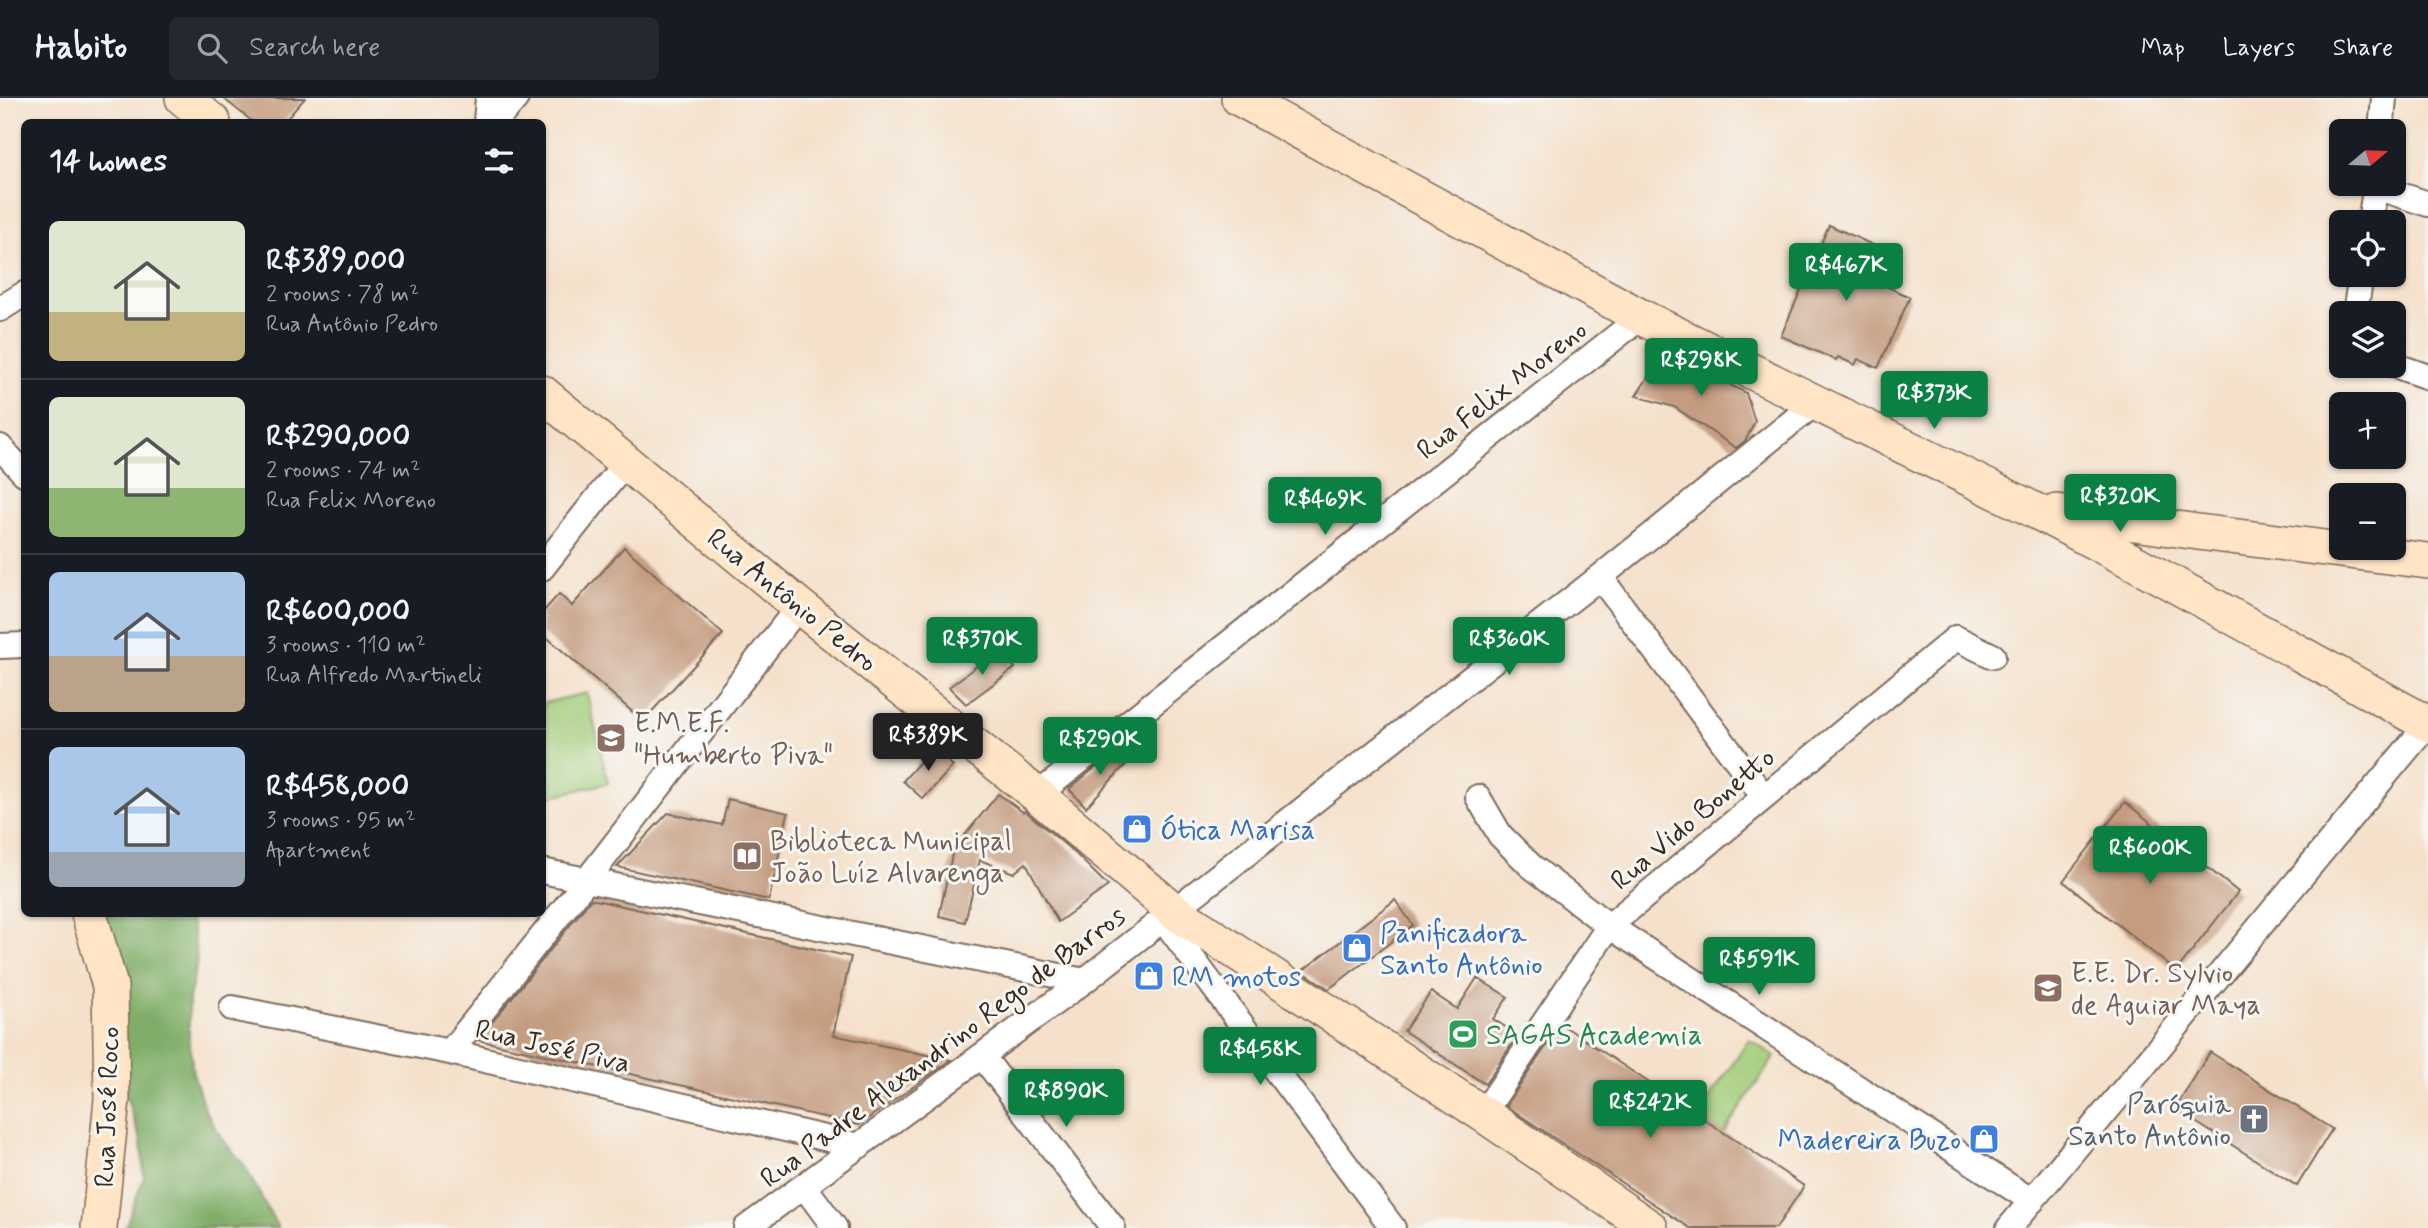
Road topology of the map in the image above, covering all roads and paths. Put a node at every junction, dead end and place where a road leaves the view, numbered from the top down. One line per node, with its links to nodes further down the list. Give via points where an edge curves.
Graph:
1 (183, 98): 6 (main road)
2 (488, 98): 7 (street)
3 (516, 98): 8 (street)
4 (1239, 98): 14 (main road)
5 (2384, 98): 9 (street)
6 (210, 119)
7 (486, 119)
8 (498, 119)
9 (2382, 119)
10 (2406, 196): 11 (street)
11 (2428, 204)
12 (21, 296): 13 (street)
13 (0, 309)
14 (1641, 317): 18 (main road); 33 (street, Rua Felix Moreno)
15 (2406, 369): 16 (street)
16 (2428, 377)
17 (546, 396): 20 (main road, Rua Antônio Pedro)
18 (1814, 404): 22 (main road); 27 (street, Rua Padre Alexandrino Rego de Barros)
19 (0, 447): 21 (street)
20 (626, 462): 25 (street); 28 (main road, Rua Antônio Pedro)
21 (21, 469)
22 (2030, 508): 23 (main road); 26 (main road)
23 (2155, 526): 24 (main road); 26 (main road)
24 (2428, 561)
25 (546, 563)
26 (2137, 564): 32 (main road)
27 (1600, 577): 34 (street); 38 (street, Rua Padre Alexandrino Rego de Barros)
28 (799, 606): 33 (main road, Rua Antônio Pedro); 37 (street)
29 (21, 645): 30 (street)
30 (0, 646)
31 (1993, 656): 34 (street, Rua Vido Bonetto, via 1956,638)
32 (2428, 724): 48 (street)
33 (1037, 795): 38 (main road, Rua Antônio Pedro)
34 (1764, 796): 40 (street, Rua Vido Bonetto)
35 (1478, 797): 40 (street, via 1500,835 1531,866)
36 (546, 872): 37 (street)
37 (587, 880): 41 (street); 43 (street)
38 (1168, 915): 41 (street, Rua Padre Alexandrino Rego de Barros); 45 (main road, Rua Antônio Pedro); 53 (street)
39 (90, 917): 49 (main road, Rua José Roco, via 110,986 112,1099)
40 (1609, 926): 45 (street, Rua Vido Bonetto); 48 (street)
41 (1084, 981): 44 (street, Rua Padre Alexandrino Rego de Barros)
42 (232, 1008): 43 (street, Rua José Piva)
43 (450, 1052): 46 (street, Rua José Piva)
44 (983, 1057): 46 (street, Rua Padre Alexandrino Rego de Barros); 52 (street)
45 (1483, 1114): 54 (main road, Rua Antônio Pedro)
46 (859, 1146): 47 (street, Rua Padre Alexandrino Rego de Barros)
47 (804, 1186): 50 (street, Rua Padre Alexandrino Rego de Barros); 51 (street)
48 (2032, 1201): 55 (street)
49 (99, 1228)
50 (746, 1228)
51 (835, 1228)
52 (1113, 1228)
53 (1393, 1228)
54 (1650, 1228)
55 (2010, 1228)

